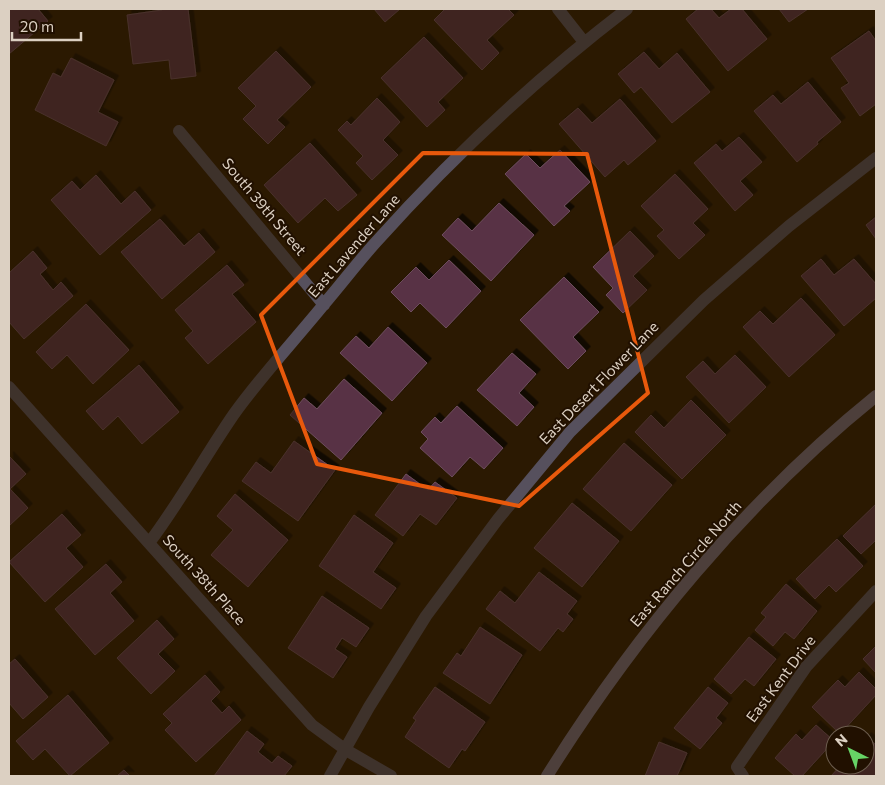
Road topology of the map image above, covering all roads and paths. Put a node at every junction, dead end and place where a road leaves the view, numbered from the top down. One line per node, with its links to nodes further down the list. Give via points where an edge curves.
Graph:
1 (558, 9): 3 (street)
2 (627, 9): 3 (street, East Lavender Lane)
3 (584, 42): 6 (street, East Lavender Lane, via 465,149 376,242)
4 (179, 131): 6 (street, South 39th Street)
5 (876, 158): 11 (street, East Desert Flower Lane, via 789,226 704,300 570,432 498,519 426,616)
6 (324, 304): 9 (street, East Lavender Lane, via 234,414)
7 (9, 387): 9 (street, South 38th Place)
8 (876, 396): 15 (street, East Ranch Circle North, via 799,465 706,562 613,676)
9 (149, 543): 11 (street, South 38th Place, via 312,725)
10 (876, 591): 12 (street, East Kent Drive, via 806,667)
11 (346, 750): 13 (street, East Desert Flower Lane); 14 (street, South 38th Place)
12 (740, 772)
13 (330, 776)
14 (391, 776)
15 (547, 776)

